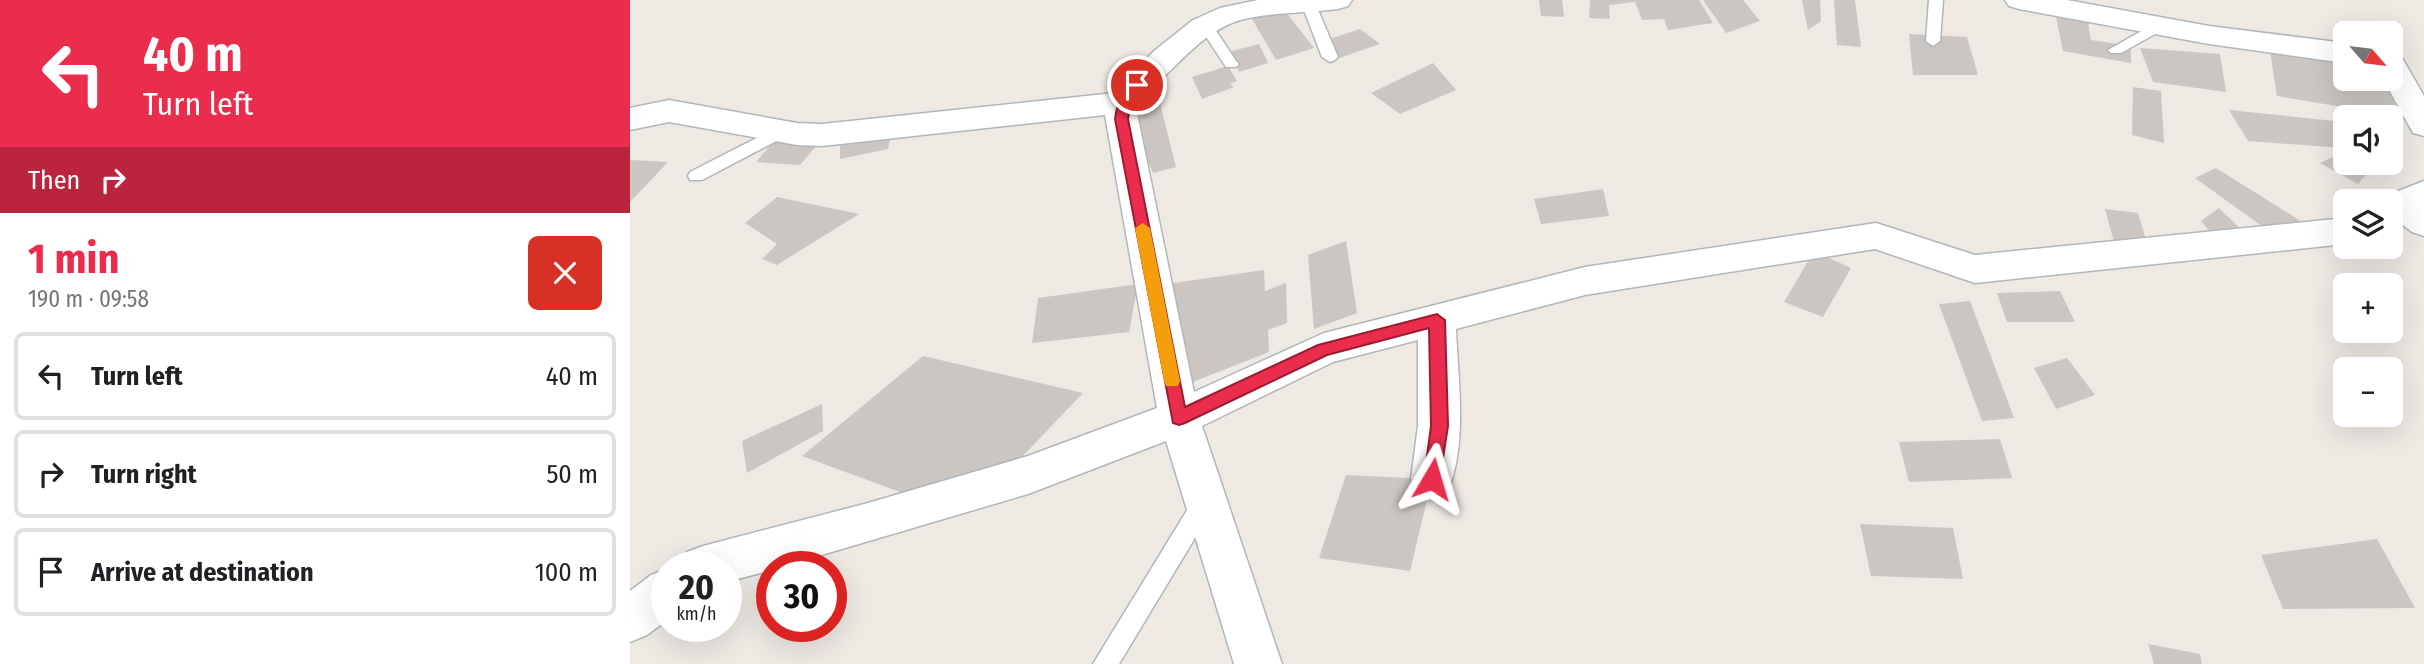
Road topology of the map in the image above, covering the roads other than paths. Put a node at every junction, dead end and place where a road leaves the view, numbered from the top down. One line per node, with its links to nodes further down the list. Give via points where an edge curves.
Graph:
1 (1936, 0): 6 (lane)
2 (2019, 0): 5 (street)
3 (1323, 3): 4 (street); 9 (lane)
4 (1211, 14): 11 (lane); 14 (street)
5 (2159, 26): 7 (lane); 8 (street)
6 (1933, 41)
7 (2116, 50)
8 (2333, 51)
9 (1330, 57)
10 (2403, 62): 12 (street)
11 (1231, 64)
12 (2424, 64)
13 (2403, 85): 16 (street)
14 (1124, 102): 17 (street, via 836,134); 24 (street, via 1121,119)
15 (630, 119): 17 (street, via 670,111)
16 (2424, 125)
17 (782, 131): 18 (lane)
18 (696, 176)
19 (2424, 193): 20 (street, via 2400,204)
20 (2424, 223): 21 (street)
21 (2403, 225)
22 (2333, 232): 23 (street, via 1975,270 1876,236 1585,281)
23 (1437, 320): 24 (street, via 1324,349); 25 (street, via 1439,426)
24 (1179, 418): 26 (street); 27 (street, via 1027,475)
25 (1432, 479)
26 (1205, 500): 30 (lane); 31 (street)
27 (742, 556)
28 (651, 603): 29 (street)
29 (630, 618)
30 (1105, 664)
31 (1258, 664)

